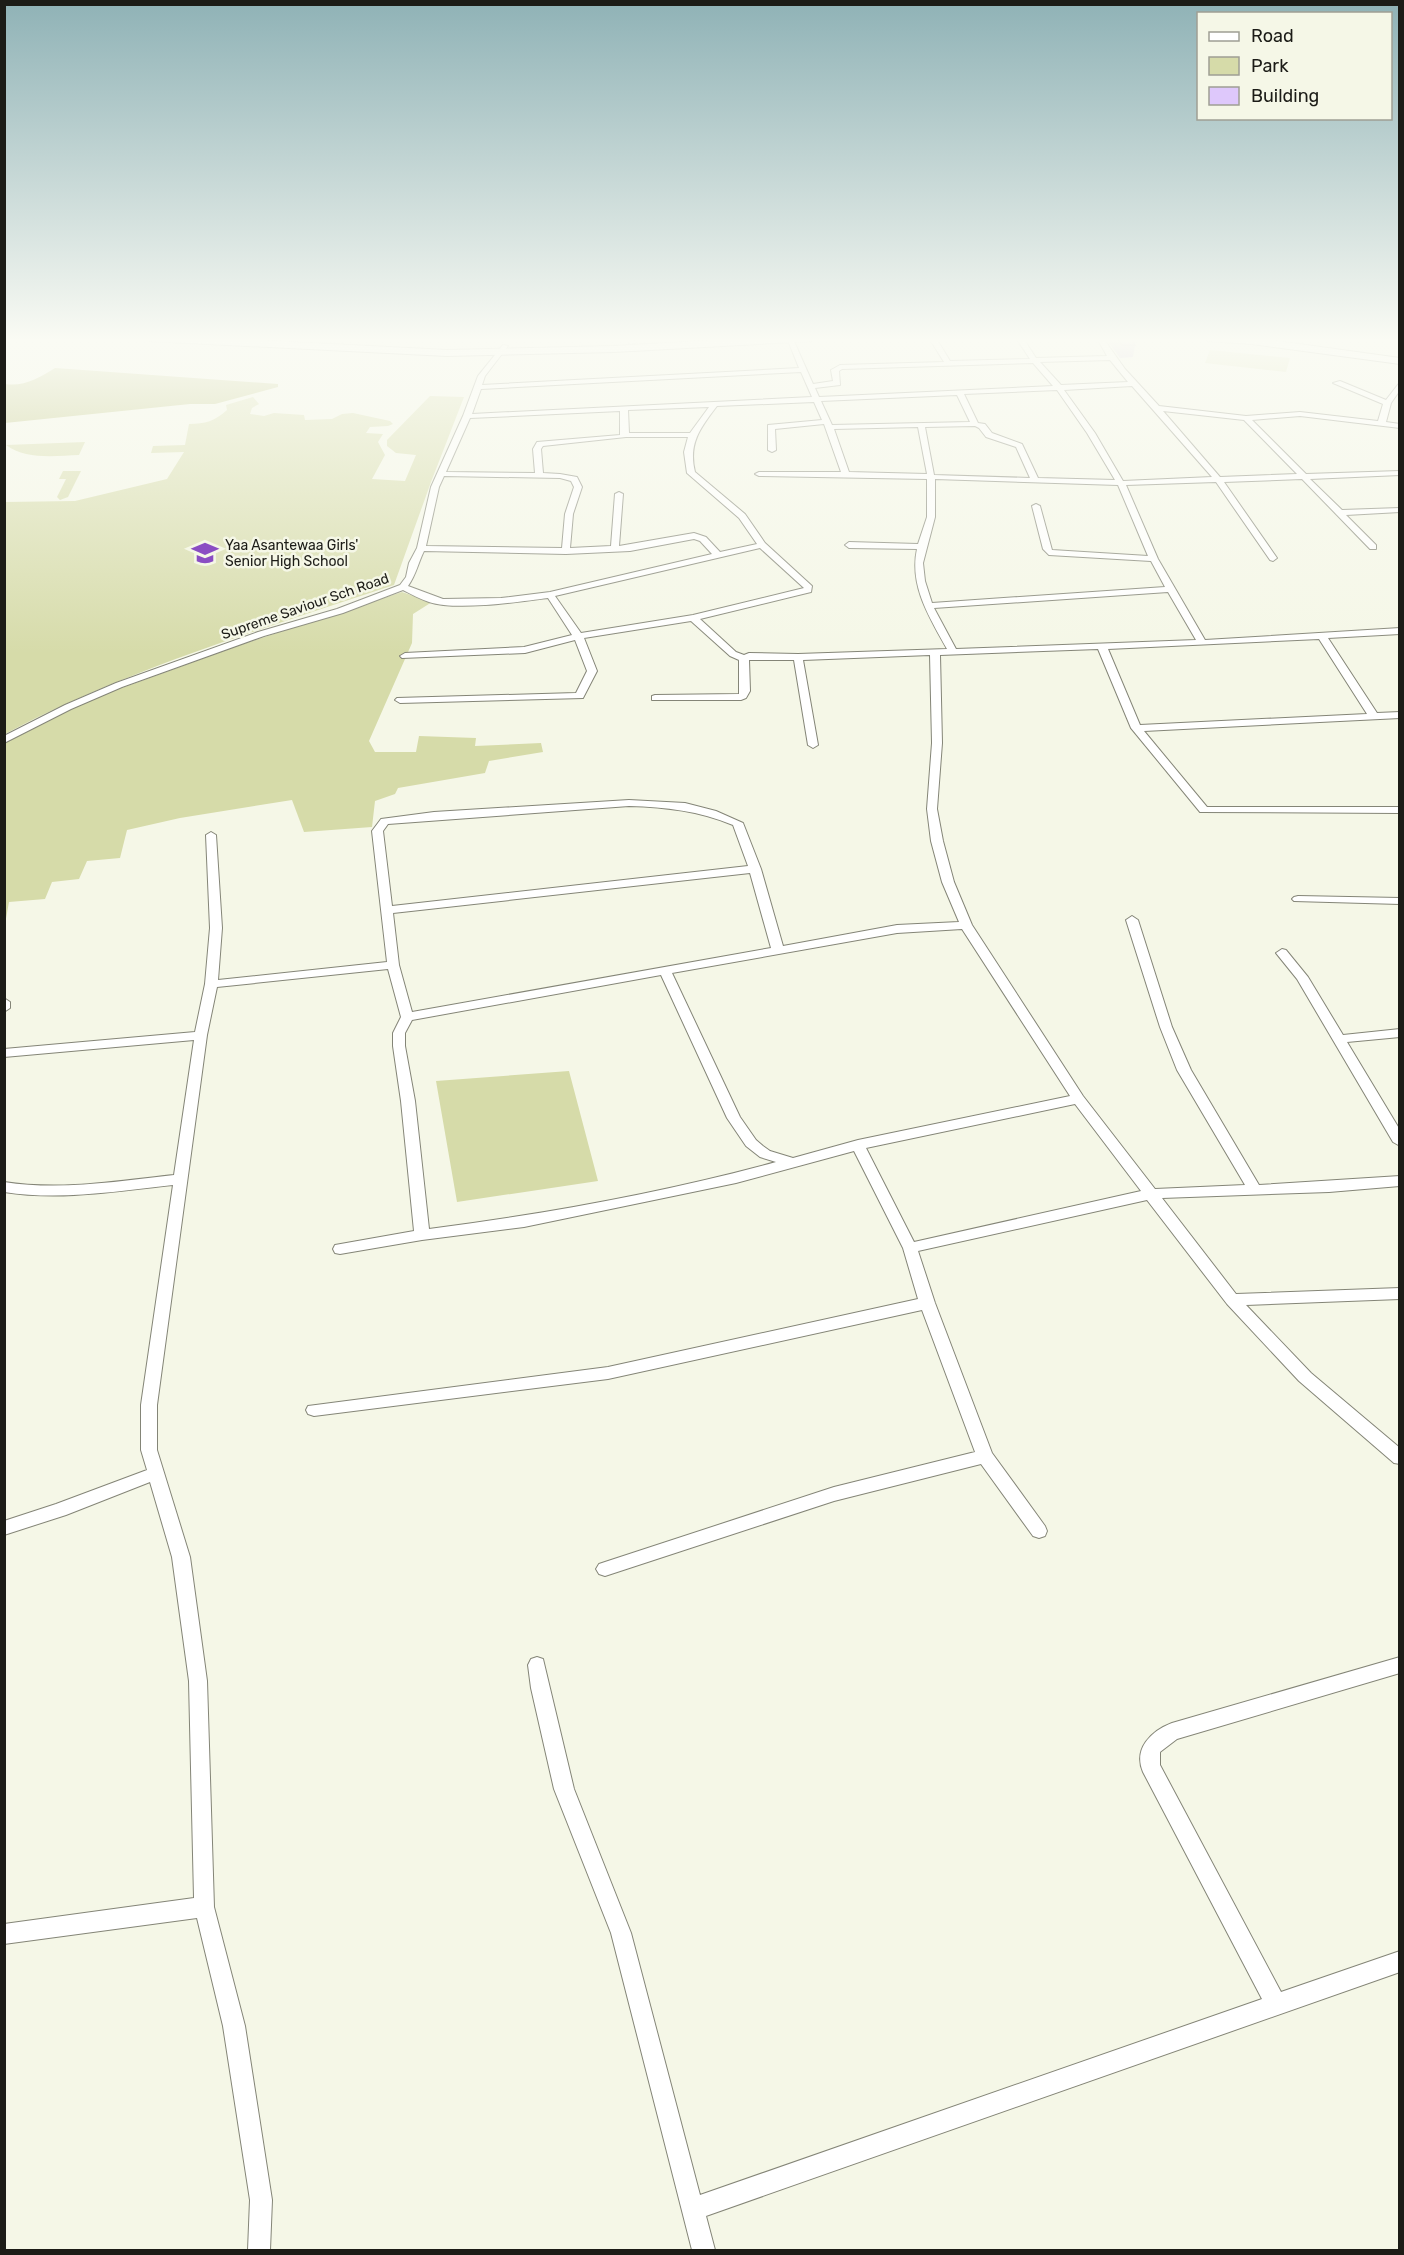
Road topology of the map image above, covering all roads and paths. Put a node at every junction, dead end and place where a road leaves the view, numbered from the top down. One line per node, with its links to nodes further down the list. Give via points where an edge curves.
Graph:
1 (455, 443): 13 (street, Supreme Saviour Sch Road)
2 (547, 443): 16 (street, via 537,448)
3 (688, 443): 26 (street, via 691,473 742,516)
4 (772, 443): 11 (street)
5 (835, 443): 15 (street)
6 (925, 443): 18 (street)
7 (1011, 443): 19 (street, via 1019,446)
8 (1097, 443): 21 (street)
9 (1186, 443): 20 (street)
10 (1270, 443): 17 (street)
11 (772, 450)
12 (1400, 473): 17 (street)
13 (442, 474): 16 (street); 29 (street, Supreme Saviour Sch Road)
14 (759, 474): 15 (street)
15 (846, 474): 18 (street)
16 (539, 476): 32 (street, via 569,477 577,483)
17 (1302, 477): 20 (street); 25 (street)
18 (930, 478): 19 (street); 28 (street, via 932,515)
19 (1035, 479): 21 (street)
20 (1217, 481): 21 (street); 34 (street)
21 (1121, 483): 35 (street)
22 (619, 494): 30 (street)
23 (1036, 506): 35 (street, via 1049,552)
24 (1400, 510): 25 (street)
25 (1338, 513): 31 (street)
26 (762, 545): 33 (street); 40 (street, via 808,590)
27 (849, 545): 28 (street)
28 (921, 547): 39 (street, via 919,570)
29 (421, 548): 32 (street); 36 (street, Supreme Saviour Sch Road)
30 (615, 548): 32 (street); 33 (street, via 694,536 703,539)
31 (1373, 548)
32 (566, 551)
33 (718, 555): 38 (street)
34 (1273, 558)
35 (1154, 559): 37 (street)
36 (403, 587): 38 (street, via 443,602 478,603); 56 (street, Supreme Saviour Sch Road, via 119,685 68,706)
37 (1170, 589): 39 (street); 44 (street)
38 (550, 595): 42 (street)
39 (929, 606): 46 (street)
40 (693, 618): 42 (street); 49 (street)
41 (1400, 631): 43 (street)
42 (578, 636): 48 (street, via 525,650); 52 (street, via 592,671 580,696)
43 (1322, 636): 44 (street); 54 (street)
44 (1202, 643): 45 (street)
45 (1102, 647): 46 (street); 55 (street)
46 (952, 650): 47 (street)
47 (934, 651): 50 (street); 65 (street, via 937,743 932,809 948,882)
48 (405, 656)
49 (739, 657): 50 (street); 51 (street, via 743,696)
50 (798, 657): 57 (street)
51 (655, 698)
52 (400, 700)
53 (1400, 715): 54 (street)
54 (1374, 717): 55 (street)
55 (1136, 728): 58 (street, via 1204,810)
56 (4, 740)
57 (813, 745)
58 (1400, 810)
59 (210, 835): 70 (street, via 216,928)
60 (756, 869): 63 (street); 63 (street, via 738,823 689,807 637,803 398,819 385,821 377,831); 66 (street)
61 (1298, 899): 62 (street)
62 (1400, 901)
63 (387, 910): 68 (street)
64 (1132, 920): 85 (street, via 1184,1070)
65 (966, 925): 66 (street, via 920,926); 78 (street)
66 (777, 951): 69 (street)
67 (1282, 953): 76 (street, via 1302,977)
68 (393, 965): 70 (street); 73 (street)
69 (666, 971): 73 (street); 81 (street, via 734,1118 758,1149)
70 (211, 984): 75 (street)
71 (4, 1002): 72 (street)
72 (4, 1008)
73 (407, 1017): 87 (street, via 399,1033 399,1046)
74 (1400, 1034): 76 (street)
75 (201, 1035): 77 (street); 82 (street)
76 (1340, 1039): 79 (street)
77 (4, 1053)
78 (1078, 1099): 80 (street); 86 (street)
79 (1400, 1142)
80 (858, 1145): 81 (street); 88 (street)
81 (790, 1162): 87 (street, via 736,1178 524,1222)
82 (180, 1179): 84 (street, via 20,1191); 96 (street, via 149,1405 149,1450)
83 (1400, 1181): 85 (street)
84 (4, 1187)
85 (1254, 1189): 86 (street)
86 (1151, 1194): 88 (street); 91 (street)
87 (422, 1235): 89 (street)
88 (910, 1248): 92 (street)
89 (340, 1249)
90 (1400, 1293): 91 (street)
91 (1232, 1300): 95 (street, via 1305,1377)
92 (927, 1302): 93 (street, via 608,1373); 94 (street)
93 (314, 1410)
94 (985, 1456): 98 (street); 99 (street, via 834,1494)
95 (1400, 1458)
96 (156, 1473): 97 (street); 102 (street, via 181,1557 198,1680)
97 (4, 1528)
98 (1040, 1531)
99 (605, 1569)
100 (537, 1665): 106 (street, via 564,1789 621,1933)
101 (1400, 1665): 105 (street, via 1172,1731 1151,1748 1150,1766)
102 (204, 1907): 103 (street); 107 (street, via 234,2026 261,2200)
103 (4, 1934)
104 (1400, 1961): 105 (street)
105 (1276, 2004): 106 (street)
106 (694, 2209): 108 (street)
107 (259, 2250)
108 (703, 2250)

